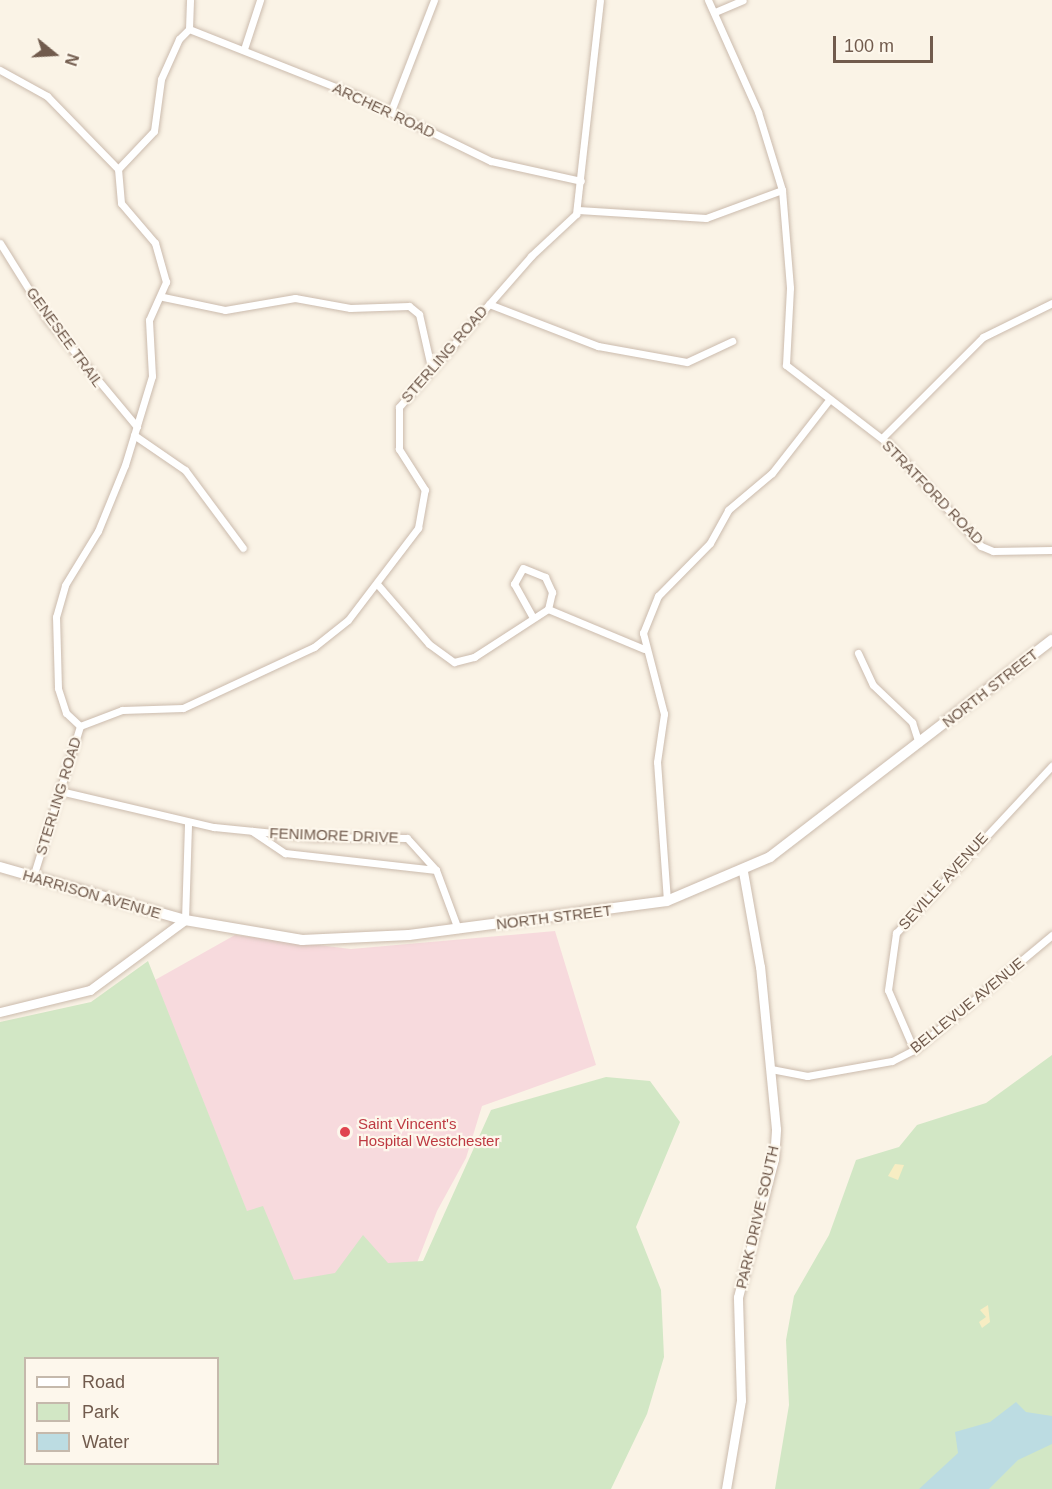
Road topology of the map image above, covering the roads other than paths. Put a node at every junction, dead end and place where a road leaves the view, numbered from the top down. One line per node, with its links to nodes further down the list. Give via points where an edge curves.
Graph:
1 (190, 0): 8 (street)
2 (260, 0): 9 (street)
3 (434, 0): 11 (street, via 412,68)
4 (600, 0): 13 (street)
5 (708, 0): 7 (street, STRATFORD ROAD)
6 (743, 0): 7 (street)
7 (715, 12): 14 (street, STRATFORD ROAD, via 758,112)
8 (189, 29): 9 (street, ARCHER ROAD); 12 (street, via 179,39 161,79 154,131)
9 (244, 49): 11 (street, ARCHER ROAD)
10 (0, 70): 12 (street, via 47,96)
11 (391, 111): 13 (street, ARCHER ROAD, via 491,161)
12 (118, 169): 17 (street, via 121,202 145,228 163,262)
13 (581, 181): 15 (street)
14 (782, 190): 15 (street, via 706,218); 22 (street, STRATFORD ROAD, via 790,288 784,358 790,372)
15 (578, 210): 19 (street, STERLING ROAD)
16 (0, 243): 23 (street, GENESEE TRAIL, via 48,320)
17 (163, 297): 21 (street, via 225,310 295,298 350,308 409,306 418,314); 23 (street, via 149,320 153,367)
18 (1052, 303): 25 (street, via 983,337)
19 (489, 304): 20 (street, via 598,346 687,362); 21 (street, STERLING ROAD)
20 (732, 341)
21 (431, 367): 28 (street, STERLING ROAD, via 406,394 396,428 399,449 425,490 425,510)
22 (829, 400): 25 (street, STRATFORD ROAD); 32 (street, via 772,473 728,510 710,543 658,596 643,633)
23 (137, 427): 24 (street)
24 (134, 435): 26 (street, via 185,470); 34 (street, via 108,508 65,585 56,617 58,688 66,713)
25 (882, 438): 27 (street, STRATFORD ROAD, via 981,546 993,551)
26 (243, 548)
27 (1052, 550)
28 (378, 585): 30 (street, via 429,644 454,662 474,657); 34 (street, STERLING ROAD, via 326,640 292,660 183,708 122,710)
29 (548, 609): 30 (street); 30 (street, via 552,592 545,577 534,567 523,568 514,584); 32 (street)
30 (531, 616)
31 (1052, 640): 35 (main road, NORTH STREET)
32 (644, 649): 44 (street, via 663,714 657,762)
33 (858, 653): 35 (street, via 873,685 912,722)
34 (80, 726): 37 (street, STERLING ROAD)
35 (919, 742): 42 (main road, NORTH STREET, via 795,839)
36 (1052, 766): 49 (street, SEVILLE AVENUE, via 896,933 888,990)
37 (60, 791): 38 (street, FENIMORE DRIVE); 43 (street, STERLING ROAD)
38 (188, 823): 39 (street, FENIMORE DRIVE); 45 (street)
39 (252, 831): 41 (street, FENIMORE DRIVE, via 285,853); 41 (street, FENIMORE DRIVE, via 407,838)
40 (0, 867): 43 (main road, HARRISON AVENUE)
41 (436, 870): 46 (street, FENIMORE DRIVE)
42 (743, 873): 44 (main road, NORTH STREET); 50 (street, PARK DRIVE SOUTH, via 752,907)
43 (33, 877): 45 (main road, HARRISON AVENUE)
44 (667, 901): 46 (main road, NORTH STREET)
45 (185, 920): 46 (main road, NORTH STREET, via 302,940); 48 (street, via 90,990 55,1002)
46 (458, 929)
47 (1052, 935): 49 (street, BELLEVUE AVENUE)
48 (0, 1012)
49 (914, 1050): 50 (street, BELLEVUE AVENUE, via 859,1071 807,1076)
50 (771, 1069): 51 (street, PARK DRIVE SOUTH, via 774,1154 738,1297 741,1400)
51 (726, 1489)

